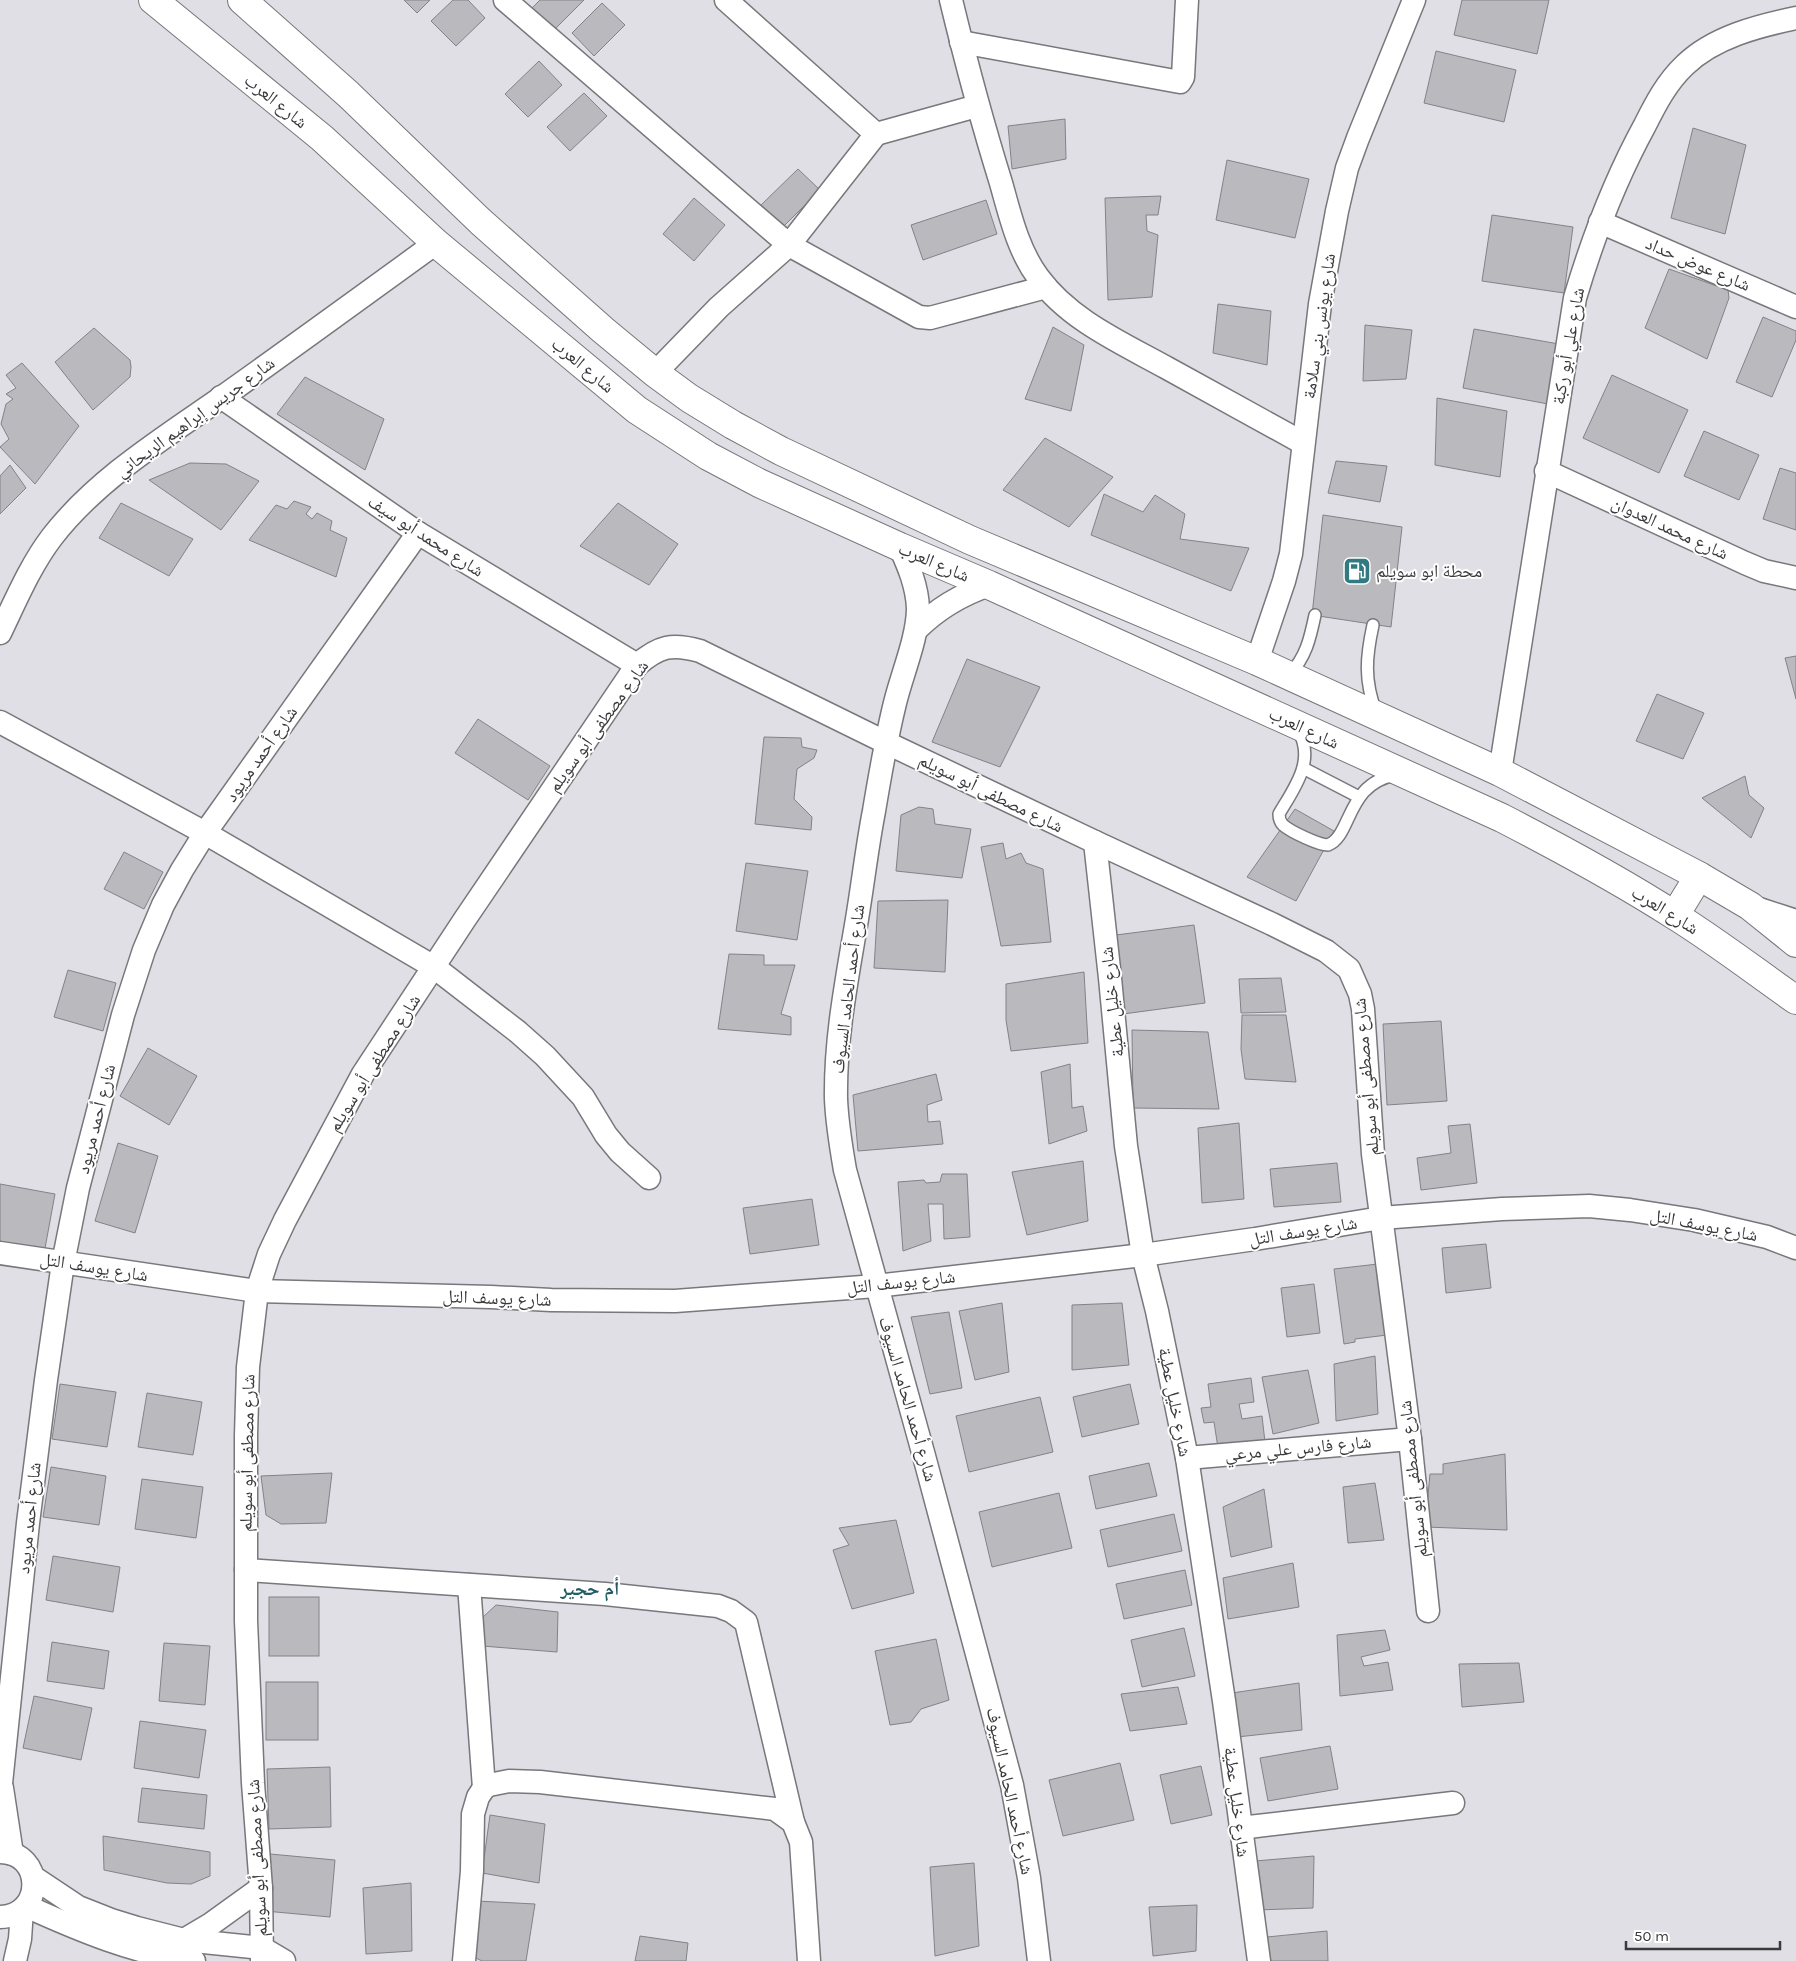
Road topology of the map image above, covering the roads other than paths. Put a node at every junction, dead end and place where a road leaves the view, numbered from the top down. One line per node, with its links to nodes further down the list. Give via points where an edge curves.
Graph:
1 (153, 0): 13 (main road, شارع العرب, via 322,138)
2 (506, 0): 14 (street)
3 (726, 0): 11 (street)
4 (951, 0): 9 (street)
5 (1187, 0): 9 (street, via 1183,77 1180,82)
6 (1414, 0): 19 (street, شارع يونس بني سلامة, via 1348,168 1328,257)
7 (253, 3): 17 (main road, شارع العرب, via 488,228)
8 (1796, 18): 12 (street, شارع علي أبو ركبة, via 1732,36 1685,64 1666,86 1627,159)
9 (961, 42): 10 (street)
10 (977, 106): 11 (street); 15 (street, via 1025,258)
11 (876, 134): 14 (street)
12 (1600, 222): 16 (street, شارع عوض حداد); 20 (street, شارع علي أبو ركبة, via 1575,298)
13 (436, 243): 18 (street, شارع جريس إبراهيم الريحاني); 22 (main road, شارع العرب, via 637,410 673,434 759,482)
14 (789, 245): 15 (street, via 923,318 936,318); 17 (street, via 718,307)
15 (1046, 287): 19 (street, via 1069,310 1106,334)
16 (1796, 307)
17 (655, 373): 29 (main road, شارع العرب, via 696,402 781,450 970,540)
18 (221, 397): 21 (street, شارع محمد أبو سيف); 28 (street, شارع جريس إبراهيم الريحاني, via 118,473 72,515 38,558)
19 (1303, 443): 29 (street, شارع يونس بني سلامة, via 1291,554)
20 (1546, 471): 23 (street, شارع محمد العدوان, via 1745,563); 37 (street, شارع علي أبو ركبة)
21 (418, 533): 30 (street, شارع محمد أبو سيف); 40 (street, شارع أحمد مريود)
22 (900, 547): 24 (main road, شارع العرب); 27 (street, شارع أحمد الحامد السيوف, via 915,587)
23 (1796, 578)
24 (989, 585): 27 (street, شارع أحمد الحامد السيوف, via 949,602); 34 (main road, شارع العرب)
25 (1315, 616): 31 (lane, via 1304,657)
26 (1373, 625): 32 (lane, via 1366,668)
27 (917, 629): 35 (street, شارع أحمد الحامد السيوف, via 904,666)
28 (0, 633)
29 (1257, 661): 31 (main road, شارع العرب)
30 (637, 665): 35 (street, شارع مصطفى أبو سويلم, via 652,653 667,647 682,646 700,651); 47 (street, شارع مصطفى أبو سويلم)
31 (1289, 675): 32 (main road, شارع العرب)
32 (1378, 716): 37 (main road, شارع العرب)
33 (0, 722): 40 (street)
34 (1293, 722): 36 (lane, via 1304,744); 38 (main road, شارع العرب)
35 (886, 743): 41 (street, شارع مصطفى أبو سويلم); 55 (street, شارع أحمد الحامد السيوف, via 843,1000 836,1101 845,1170)
36 (1303, 768): 39 (lane); 39 (lane, via 1279,814 1285,827 1323,845 1332,844)
37 (1500, 772): 42 (main road, شارع العرب)
38 (1404, 774): 39 (lane, via 1379,780); 44 (main road, شارع العرب, via 1518,826)
39 (1359, 797)
40 (205, 833): 47 (street); 54 (street, شارع أحمد مريود, via 163,905 144,950 123,1015 78,1188)
41 (1095, 842): 50 (street, شارع مصطفى أبو سويلم, via 1326,951 1349,970 1363,1008); 53 (street, شارع خليل عطية, via 1126,1146)
42 (1699, 876): 43 (main road, شارع العرب); 44 (main road)
43 (1750, 906): 45 (street); 46 (main road, شارع العرب)
44 (1675, 915): 48 (main road, شارع العرب)
45 (1796, 921)
46 (1796, 943)
47 (434, 967): 49 (street, via 545,1056 583,1097 620,1152); 56 (street, شارع مصطفى أبو سويلم, via 363,1074 323,1145 269,1254)
48 (1796, 1000)
49 (649, 1178)
50 (1381, 1218): 51 (street, شارع يوسف التل, via 1589,1206 1694,1220 1767,1237); 53 (street, شارع يوسف التل); 57 (street, شارع مصطفى أبو سويلم)
51 (1796, 1248)
52 (0, 1253): 54 (street, شارع يوسف التل)
53 (1143, 1255): 55 (street, شارع يوسف التل); 58 (street, شارع خليل عطية)
54 (63, 1263): 56 (street, شارع يوسف التل); 63 (street, شارع أحمد مريود, via 28,1523)
55 (876, 1286): 56 (street, شارع يوسف التل, via 675,1301); 80 (street, شارع أحمد الحامد السيوف, via 1012,1785 1029,1878)
56 (256, 1291): 59 (street, شارع مصطفى أبو سويلم, via 248,1367)
57 (1410, 1439): 58 (street, شارع فارس علي مرعي); 61 (street, شارع مصطفى أبو سويلم)
58 (1187, 1458): 66 (street, شارع خليل عطية)
59 (246, 1570): 60 (street); 69 (street, شارع مصطفى أبو سويلم, via 248,1684)
60 (470, 1585): 62 (street); 65 (street, via 605,1594 731,1610 746,1622)
61 (1428, 1611)
62 (484, 1788): 65 (street, via 510,1781 583,1785 775,1809); 78 (street, via 473,1814)
63 (1, 1790): 67 (street, شارع أحمد مريود)
64 (1453, 1803): 66 (street)
65 (793, 1822): 79 (street, via 801,1842)
66 (1240, 1828): 81 (street, شارع خليل عطية)
67 (6, 1853): 68 (street, via 29,1867)
68 (33, 1877): 70 (street, via 33,1892); 73 (street, via 78,1907 136,1928)
69 (260, 1888): 73 (street, via 211,1924); 74 (street, شارع مصطفى أبو سويلم)
70 (24, 1908): 71 (street); 73 (street, via 115,1942); 76 (street)
71 (0, 1917)
72 (0, 1951): 75 (street)
73 (186, 1955): 74 (street)
74 (262, 1955): 77 (street)
75 (4, 1961)
76 (15, 1961)
77 (284, 1961)
78 (464, 1961)
79 (809, 1961)
80 (1039, 1961)
81 (1259, 1961)

